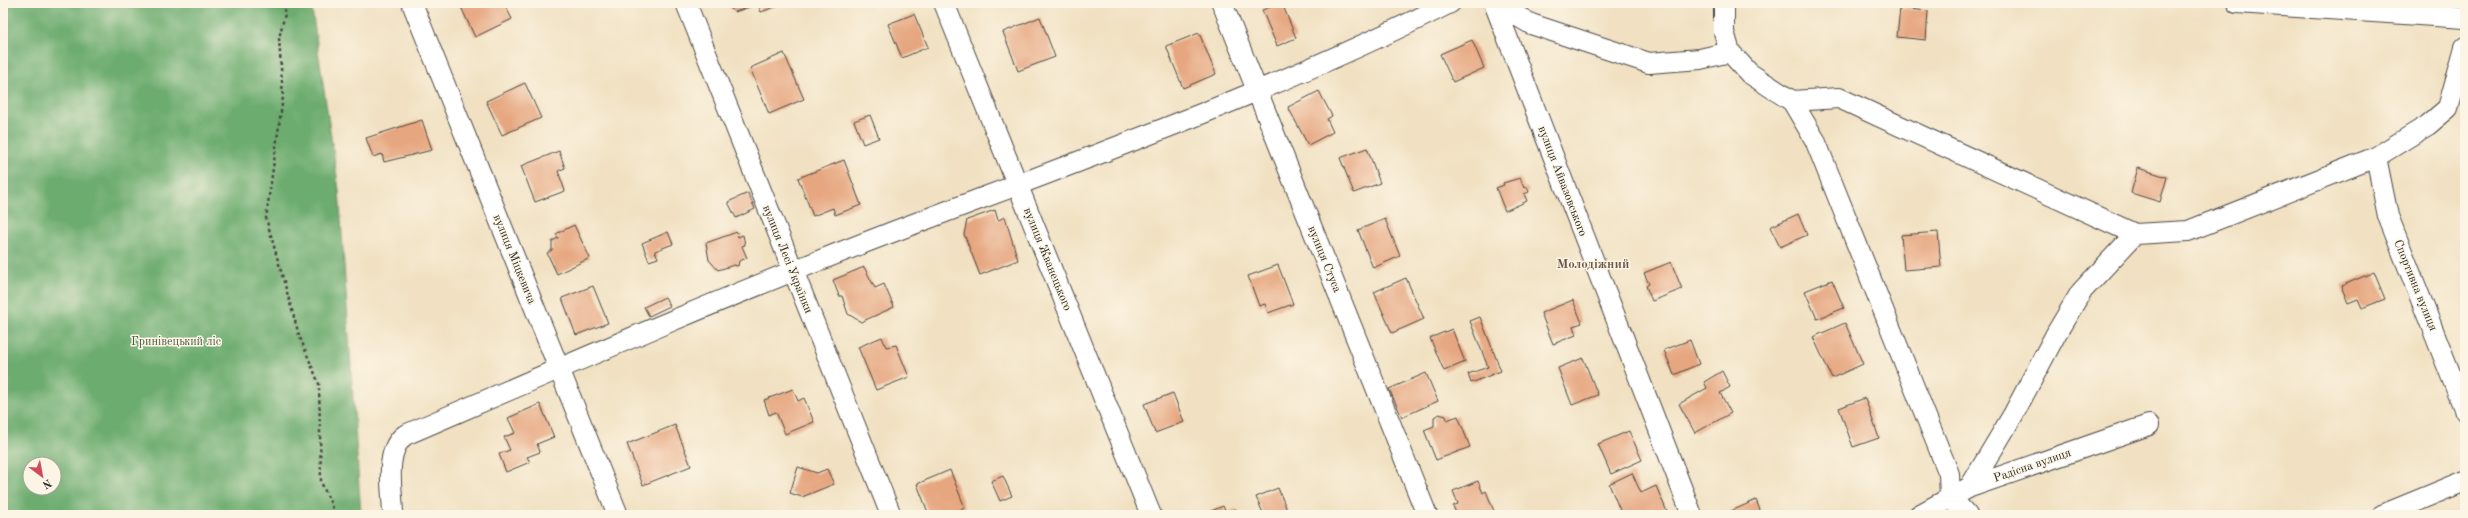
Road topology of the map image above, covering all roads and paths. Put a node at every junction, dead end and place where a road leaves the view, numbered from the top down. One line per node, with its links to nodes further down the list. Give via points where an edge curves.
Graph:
1 (282, 3): 25 (path, via 285,14 279,38 283,97 266,218 299,335 319,384 321,482)
2 (412, 3): 19 (street, вулиця Міцкевича)
3 (686, 3): 18 (street, вулиця Лесі Українки)
4 (944, 3): 16 (street, вулиця Жванецького)
5 (1222, 3): 13 (street, вулиця Стуса)
6 (1450, 3): 13 (street, via 1397,30)
7 (1495, 3): 12 (street, via 1532,24 1649,63 1700,59); 31 (street, вулиця Айвазовського)
8 (1724, 3): 12 (street, via 1724,32)
9 (2237, 3): 10 (street)
10 (2465, 18)
11 (2465, 47): 15 (street, via 2448,108 2428,125)
12 (1730, 52): 14 (street, via 1749,73)
13 (1258, 92): 16 (street); 30 (street, вулиця Стуса)
14 (1792, 101): 17 (street, via 1839,98); 24 (street, via 1818,147 1949,474)
15 (2376, 157): 17 (street, via 2188,231); 20 (street, Спортивна вулиця, via 2388,216)
16 (1018, 184): 18 (street); 29 (street, вулиця Жванецького)
17 (2135, 234): 23 (street, via 2081,292)
18 (793, 271): 19 (street); 28 (street, вулиця Лесі Українки)
19 (559, 369): 26 (street, via 405,435 396,442 392,455); 27 (street, вулиця Міцкевича)
20 (2465, 411)
21 (2149, 425): 23 (street, Радісна вулиця)
22 (2465, 481): 34 (street)
23 (1970, 487): 24 (street, Радісна вулиця)
24 (1950, 497): 32 (street, Радісна вулиця); 33 (street)
25 (336, 515)
26 (393, 515)
27 (618, 515)
28 (891, 515)
29 (1151, 515)
30 (1427, 515)
31 (1692, 515)
32 (1919, 515)
33 (1967, 515)
34 (2382, 515)

